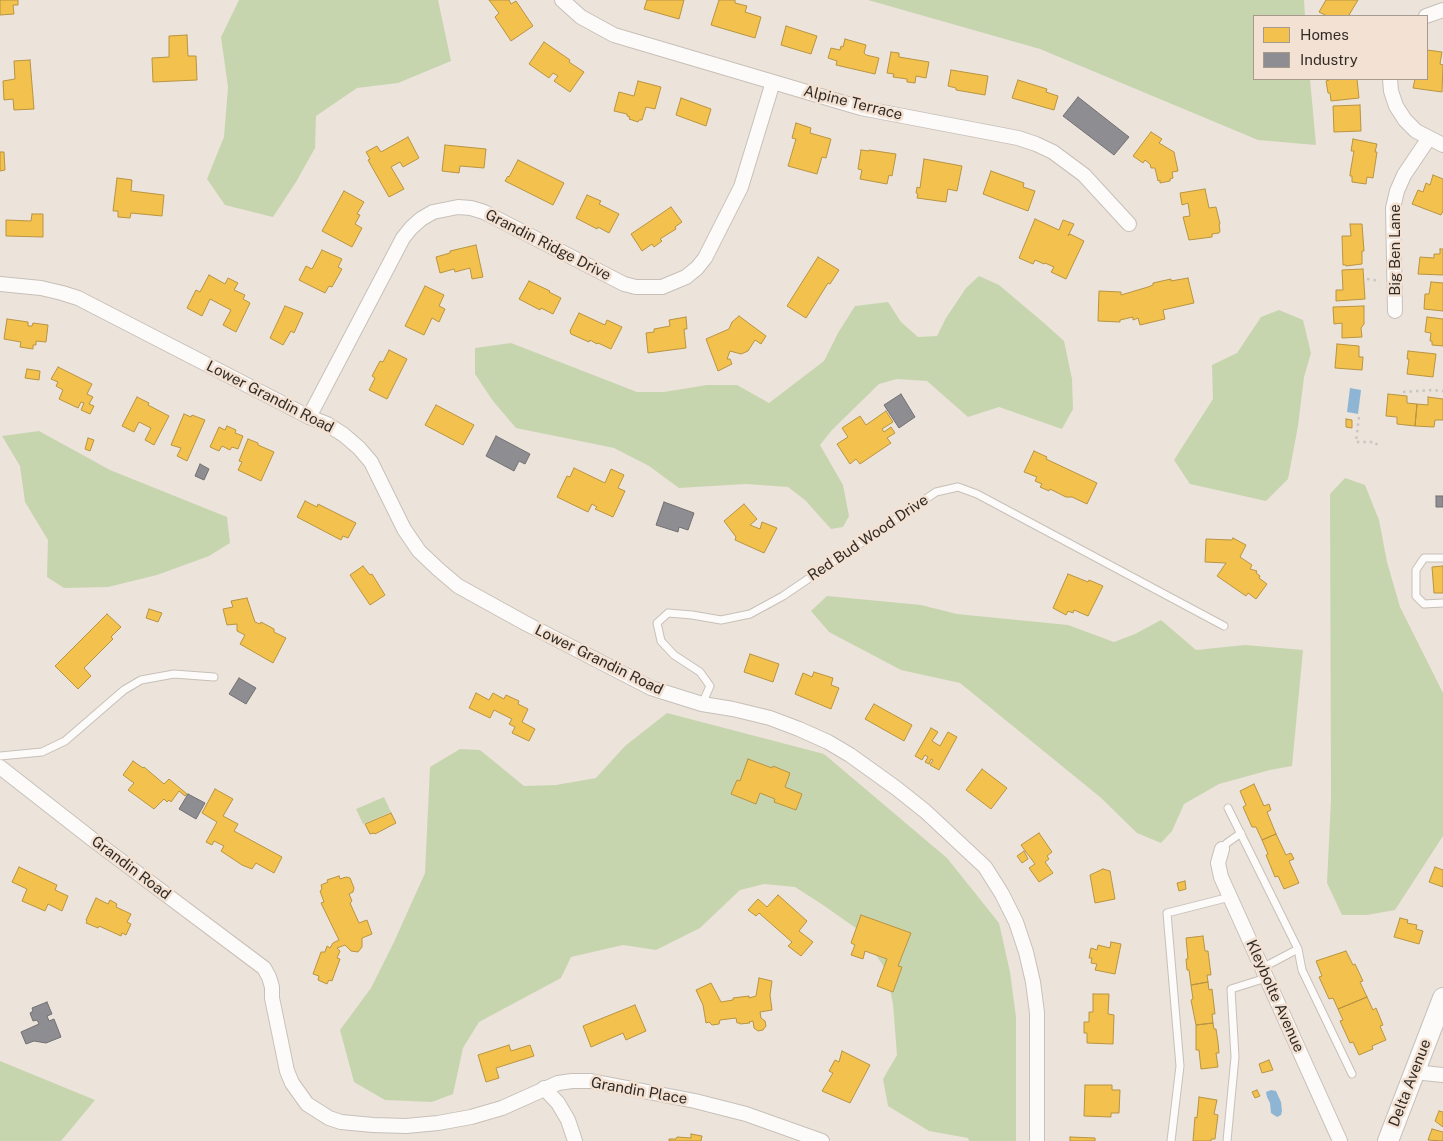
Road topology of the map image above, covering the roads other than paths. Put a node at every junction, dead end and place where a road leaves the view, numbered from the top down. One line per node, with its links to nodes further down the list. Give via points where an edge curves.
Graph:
1 (562, 0): 5 (street, Alpine Terrace, via 581,17 614,35)
2 (1443, 10): 3 (street)
3 (1428, 15)
4 (1390, 80): 6 (street, via 1396,106 1405,120)
5 (773, 82): 8 (street, Alpine Terrace, via 861,108 1036,144 1061,157 1084,175); 11 (street, Grandin Ridge Drive, via 741,187 705,258 686,276 662,287 624,284 484,212 458,207 433,212 403,238)
6 (1428, 138): 7 (street); 10 (street, Big Ben Lane, via 1404,175 1393,208)
7 (1443, 145)
8 (1129, 224)
9 (0, 284): 11 (street, Lower Grandin Road, via 41,288 78,298)
10 (1395, 311)
11 (309, 417): 16 (street, Lower Grandin Road, via 328,424 359,448 371,462 404,529 420,551 458,586 652,688)
12 (1443, 558): 13 (lane, via 1424,558 1416,570 1416,596 1424,604)
13 (1443, 603)
14 (1224, 626): 16 (lane, Red Bud Wood Drive, via 978,494 958,487 936,492 783,596 750,614 721,620 668,613 658,624 661,641 674,655 700,672 710,686)
15 (214, 678): 17 (lane, via 174,674 141,680 124,690 65,741 42,752)
16 (702, 704): 33 (street, Lower Grandin Road, via 770,718 828,742 896,788 985,868 1016,922 1033,982 1037,1013)
17 (0, 756)
18 (0, 767): 24 (street, Grandin Road)
19 (1228, 808): 20 (lane)
20 (1241, 833): 21 (lane); 23 (lane)
21 (1222, 849): 22 (street, Kleybolte Avenue, via 1218,863)
22 (1230, 896): 25 (street, Kleybolte Avenue); 34 (lane, via 1167,913 1180,1066)
23 (1298, 950): 25 (lane); 28 (lane, via 1302,970)
24 (264, 968): 30 (street, Grandin Place, via 272,987 292,1083 307,1104 328,1118 373,1125 438,1123 502,1108)
25 (1264, 973): 35 (lane, via 1231,989 1234,1057); 36 (street, Kleybolte Avenue)
26 (1443, 998): 27 (main road, Delta Avenue)
27 (1414, 1072): 29 (street); 37 (main road, Delta Avenue)
28 (1352, 1074)
29 (1443, 1075)
30 (544, 1088): 31 (street, via 568,1120); 32 (street, Grandin Place, via 572,1081 592,1081 687,1099 746,1114)
31 (575, 1141)
32 (822, 1141)
33 (1037, 1141)
34 (1171, 1141)
35 (1227, 1141)
36 (1340, 1141)
37 (1388, 1141)

